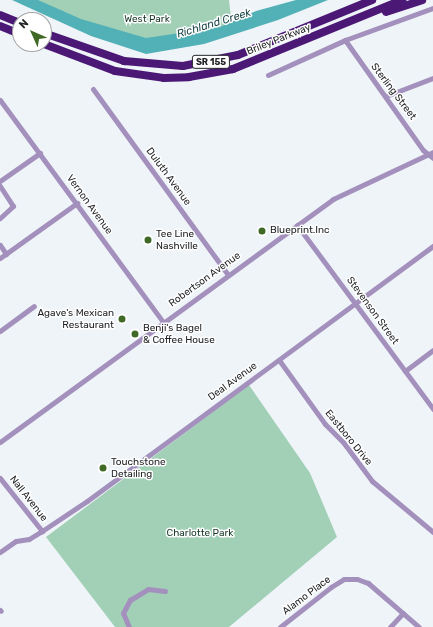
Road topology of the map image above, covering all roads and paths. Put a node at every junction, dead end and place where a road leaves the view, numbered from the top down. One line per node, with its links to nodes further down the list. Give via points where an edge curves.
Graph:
1 (372, 0): 10 (highway, Briley Parkway / SR 155, via 238,55 183,66 124,61)
2 (402, 0): 9 (highway, Briley Parkway / SR 155)
3 (422, 0): 9 (highway)
4 (433, 8): 11 (street)
5 (0, 15): 6 (highway)
6 (12, 20)
7 (0, 26): 8 (highway)
8 (12, 31)
9 (329, 32): 12 (highway, Briley Parkway / SR 155, via 233,69 189,77 164,78 115,71)
10 (52, 36)
11 (345, 40): 13 (street); 16 (street, Sterling Street)
12 (52, 47)
13 (268, 75)
14 (433, 78): 16 (street)
15 (93, 89): 29 (street, Duluth Avenue)
16 (386, 96): 19 (street, Sterling Street, via 423,150)
17 (0, 100): 18 (street, Vernon Avenue)
18 (40, 153): 20 (street); 22 (street, Vernon Avenue)
19 (432, 155): 24 (street, Robertson Avenue, via 333,199)
20 (0, 181)
21 (0, 186): 23 (street, via 13,206)
22 (77, 204): 27 (street); 32 (street, Vernon Avenue)
23 (0, 218)
24 (296, 225): 29 (street, Robertson Avenue); 30 (street, Stevenson Street)
25 (0, 245): 27 (street)
26 (433, 246): 30 (street, Deal Avenue)
27 (6, 254): 28 (street)
28 (0, 258)
29 (228, 275): 32 (street, Robertson Avenue)
30 (354, 302): 35 (street, Deal Avenue); 36 (street, Stevenson Street)
31 (34, 306): 33 (street)
32 (163, 322): 38 (street, Robertson Avenue)
33 (0, 330)
34 (433, 350): 36 (street)
35 (279, 360): 40 (street, Deal Avenue); 41 (street, Eastboro Drive, via 322,421 343,442 372,481)
36 (405, 371): 37 (street, Stevenson Street)
37 (433, 409)
38 (0, 442)
39 (0, 478): 40 (street, Nall Avenue)
40 (42, 532): 42 (street, Deal Avenue, via 28,539 16,540)
41 (433, 532)
42 (0, 552)
43 (165, 591): 45 (street, via 148,589 130,600 123,613)
44 (403, 613): 46 (street, Alamo Place, via 368,583 357,579 344,579); 47 (street); 48 (street)
45 (128, 627)
46 (280, 627)
47 (390, 627)
48 (419, 627)

